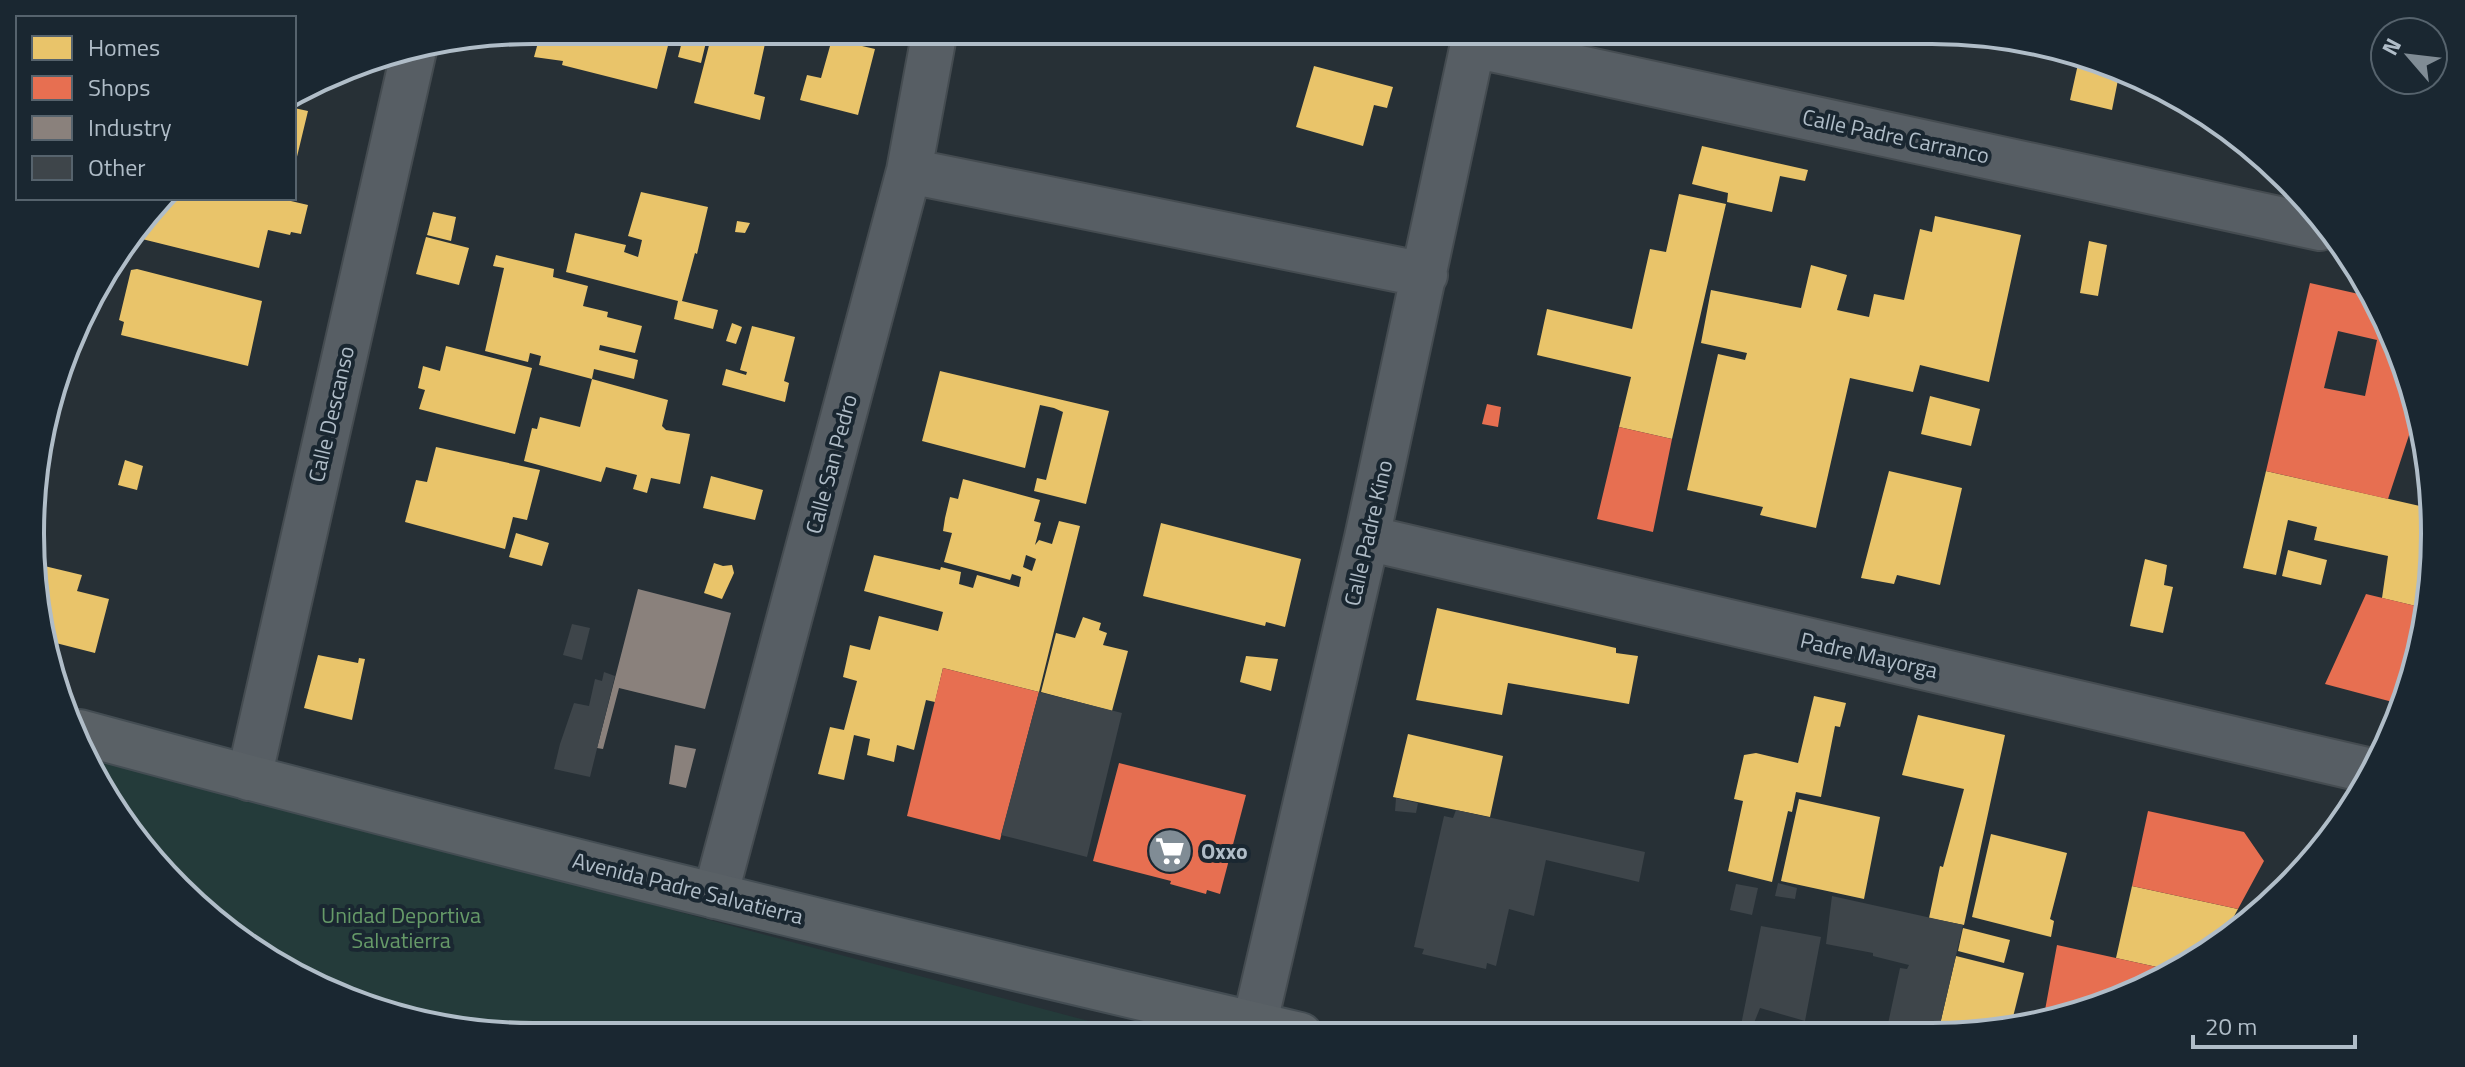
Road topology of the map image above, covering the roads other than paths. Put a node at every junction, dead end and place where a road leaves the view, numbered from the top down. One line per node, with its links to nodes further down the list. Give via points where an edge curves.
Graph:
1 (932, 44): 5 (street, Calle San Pedro)
2 (1474, 44): 7 (street, Calle Padre Kino)
3 (1506, 44): 6 (street, Calle Padre Carranco)
4 (412, 60): 11 (street, Calle Descanso)
5 (909, 171): 7 (street); 12 (street, Calle San Pedro)
6 (2312, 226)
7 (1425, 275): 8 (street, Calle Padre Kino)
8 (1367, 538): 10 (street, Padre Mayorga); 14 (street, Calle Padre Kino)
9 (87, 734): 11 (main road, Avenida Padre Salvatierra)
10 (2360, 769)
11 (249, 778): 12 (main road, Avenida Padre Salvatierra)
12 (715, 896): 13 (main road, Avenida Padre Salvatierra)
13 (1226, 1023)
14 (1256, 1023)

